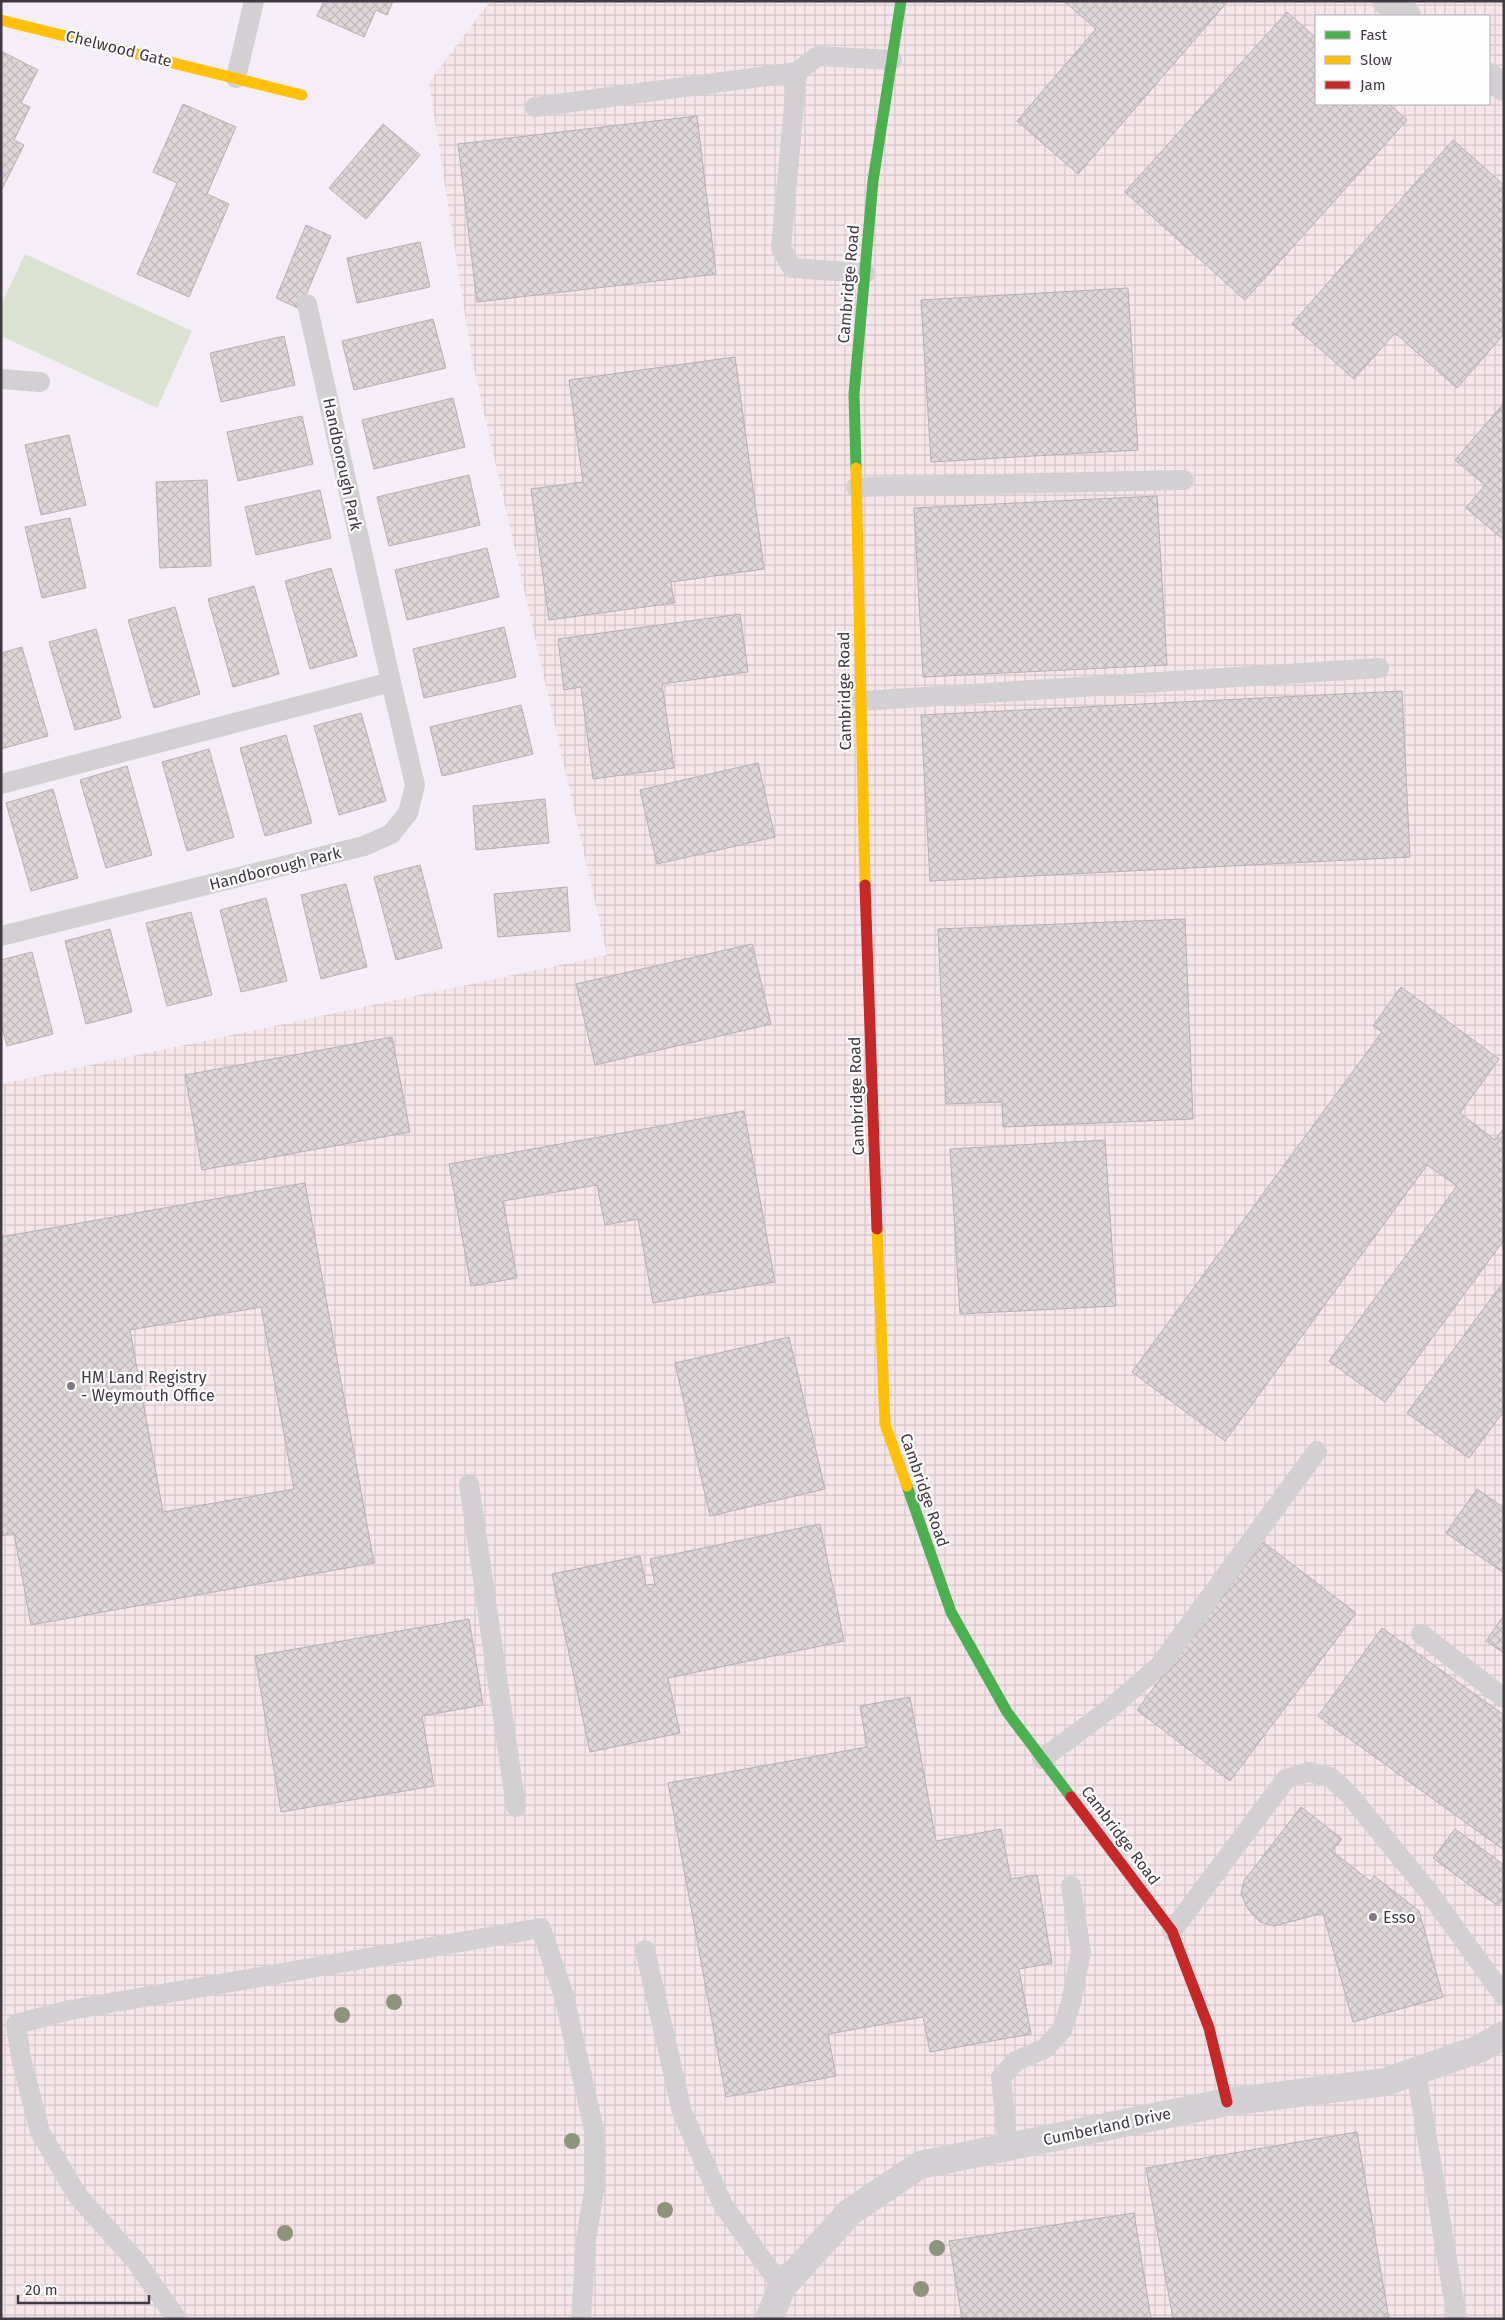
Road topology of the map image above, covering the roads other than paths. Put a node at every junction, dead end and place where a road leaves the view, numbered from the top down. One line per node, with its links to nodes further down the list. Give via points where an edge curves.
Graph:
1 (254, 1): 9 (lane)
2 (901, 1): 6 (street, Cambridge Road)
3 (1386, 1): 4 (street)
4 (1405, 15)
5 (1, 20): 9 (street, Chelwood Gate)
6 (892, 60): 7 (lane, via 818,56); 13 (street, Cambridge Road, via 873,180)
7 (797, 72): 12 (lane); 13 (lane, via 781,248 792,268)
8 (1490, 77): 10 (street)
9 (236, 78): 11 (street, Chelwood Gate)
10 (1504, 88)
11 (302, 95)
12 (535, 107)
13 (865, 273): 18 (street, Cambridge Road, via 854,394)
14 (308, 304): 20 (lane, Handborough Park)
15 (1, 379): 16 (lane)
16 (40, 382)
17 (1184, 480): 18 (lane)
18 (856, 487): 21 (street, Cambridge Road)
19 (1379, 668): 21 (lane)
20 (391, 682): 22 (lane); 23 (lane, Handborough Park, via 415,785 408,813 391,834 364,846)
21 (860, 701): 28 (street, Cambridge Road, via 885,1424 951,1612 1008,1712)
22 (1, 784)
23 (1, 936)
24 (1317, 1451): 28 (lane, via 1160,1665 1112,1707)
25 (469, 1484): 29 (lane)
26 (1421, 1634): 27 (lane)
27 (1504, 1698)
28 (1042, 1759): 31 (street, Cambridge Road)
29 (516, 1807)
30 (1071, 1886): 37 (lane, via 1081,1952 1071,2003 1062,2030 1044,2049 1016,2061 1001,2077)
31 (1172, 1931): 33 (lane, via 1286,1779 1308,1772 1330,1778 1348,1793 1428,1891); 36 (street, Cambridge Road, via 1209,2028)
32 (645, 1950): 38 (lane, via 682,2112 723,2204)
33 (1504, 1996)
34 (1504, 2034): 35 (street, Cumberland Drive, via 1479,2049)
35 (1416, 2071): 36 (street, Cumberland Drive, via 1385,2082); 42 (lane)
36 (1227, 2102): 37 (street, Cumberland Drive)
37 (1008, 2147): 38 (street, Cumberland Drive, via 920,2164 850,2212)
38 (782, 2287): 41 (street, Cumberland Drive)
39 (177, 2319): 40 (lane, via 135,2260 77,2195 40,2132 16,2024 70,2010 541,1928 564,1996 594,2130 595,2185 586,2239)
40 (581, 2319)
41 (770, 2319)
42 (1457, 2319)

